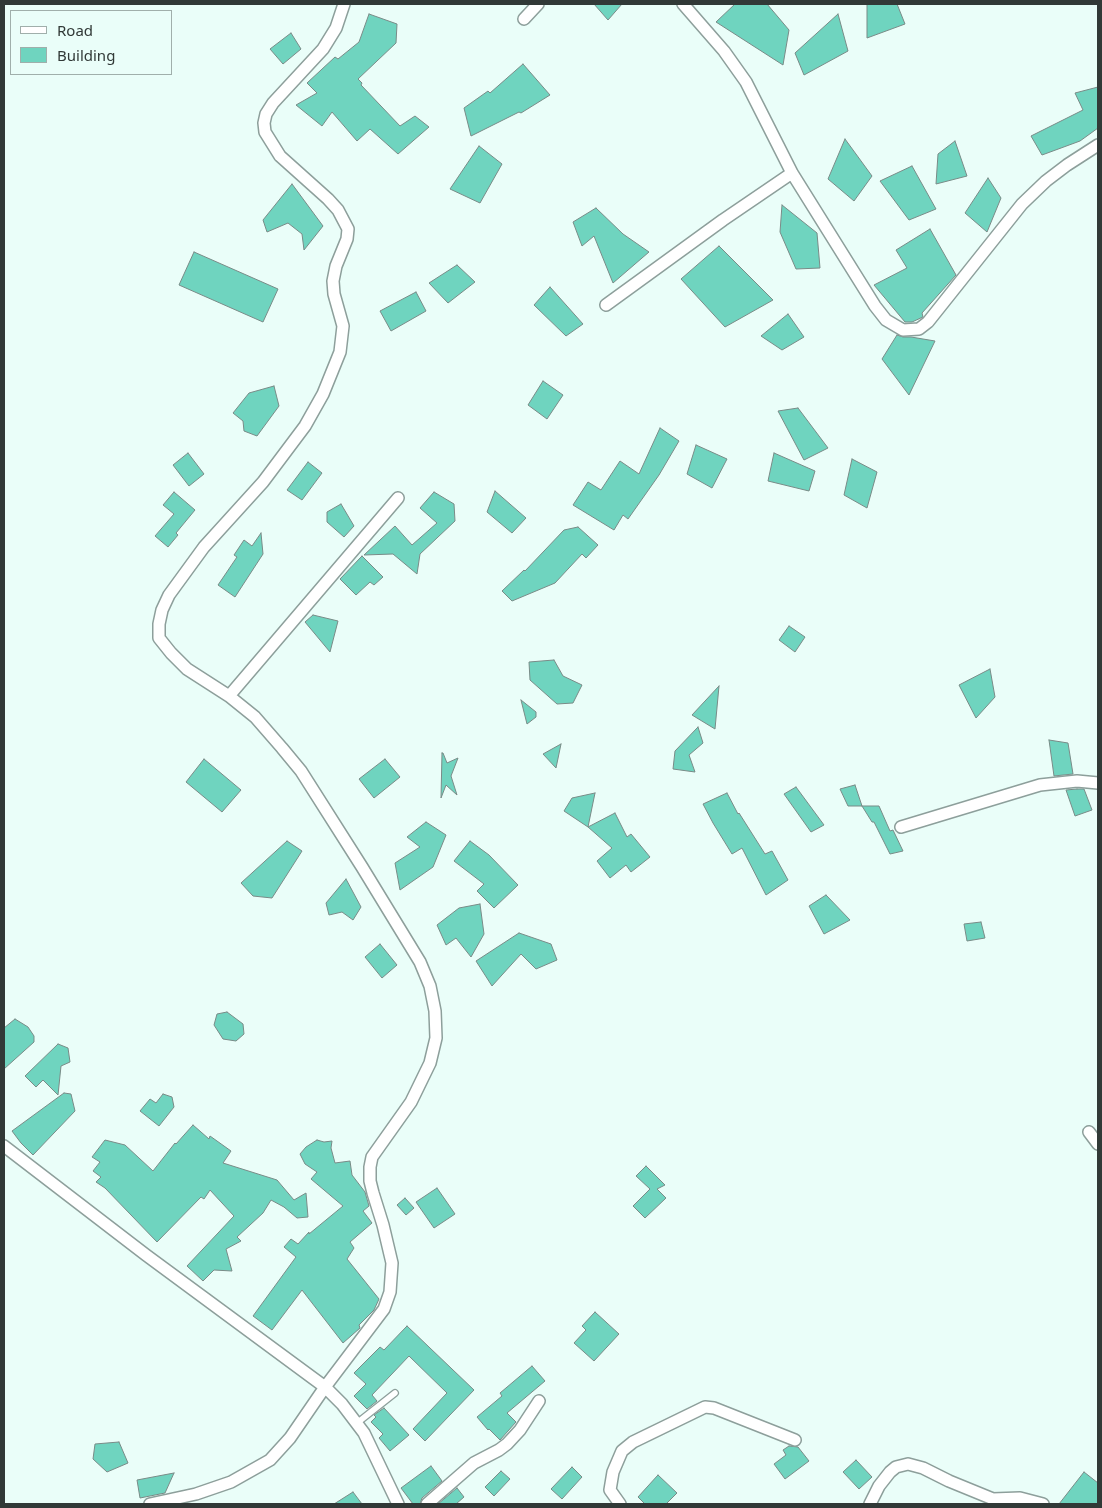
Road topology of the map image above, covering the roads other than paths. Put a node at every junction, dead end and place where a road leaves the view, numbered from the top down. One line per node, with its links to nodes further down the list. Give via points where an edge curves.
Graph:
1 (344, 4): 9 (street, via 336,28 323,49 273,103 264,123 265,132 280,156 328,199 348,229 333,281 343,326 340,352 323,394 305,426 263,482 187,568 169,595 159,624 159,638 171,653 187,669)
2 (538, 4): 4 (street)
3 (683, 4): 6 (street, via 746,82)
4 (524, 19)
5 (1098, 145): 6 (street, via 1060,170 1022,204 938,311 920,329 909,330 886,320)
6 (792, 173): 7 (street)
7 (606, 305)
8 (398, 498): 9 (street)
9 (229, 696): 15 (street, via 255,717 301,771 320,799 420,962 430,986 434,1011 436,1038 430,1063 411,1102 372,1158 370,1167 372,1192 392,1263 387,1303)
10 (1098, 783): 11 (street, via 1077,781 1040,785)
11 (901, 827)
12 (1089, 1132): 13 (street)
13 (1098, 1144)
14 (4, 1146): 15 (street)
15 (325, 1387): 18 (street); 20 (street, via 290,1438 270,1460 231,1482)
16 (395, 1393): 18 (lane)
17 (539, 1401): 22 (street, via 507,1444 474,1463)
18 (358, 1423): 21 (street)
19 (795, 1440): 23 (street, via 705,1407 633,1442 622,1451 610,1490)
20 (150, 1504)
21 (398, 1504)
22 (427, 1504)
23 (620, 1504)
24 (870, 1504): 25 (street, via 890,1472 908,1464 993,1499 1020,1498)
25 (1043, 1504)

